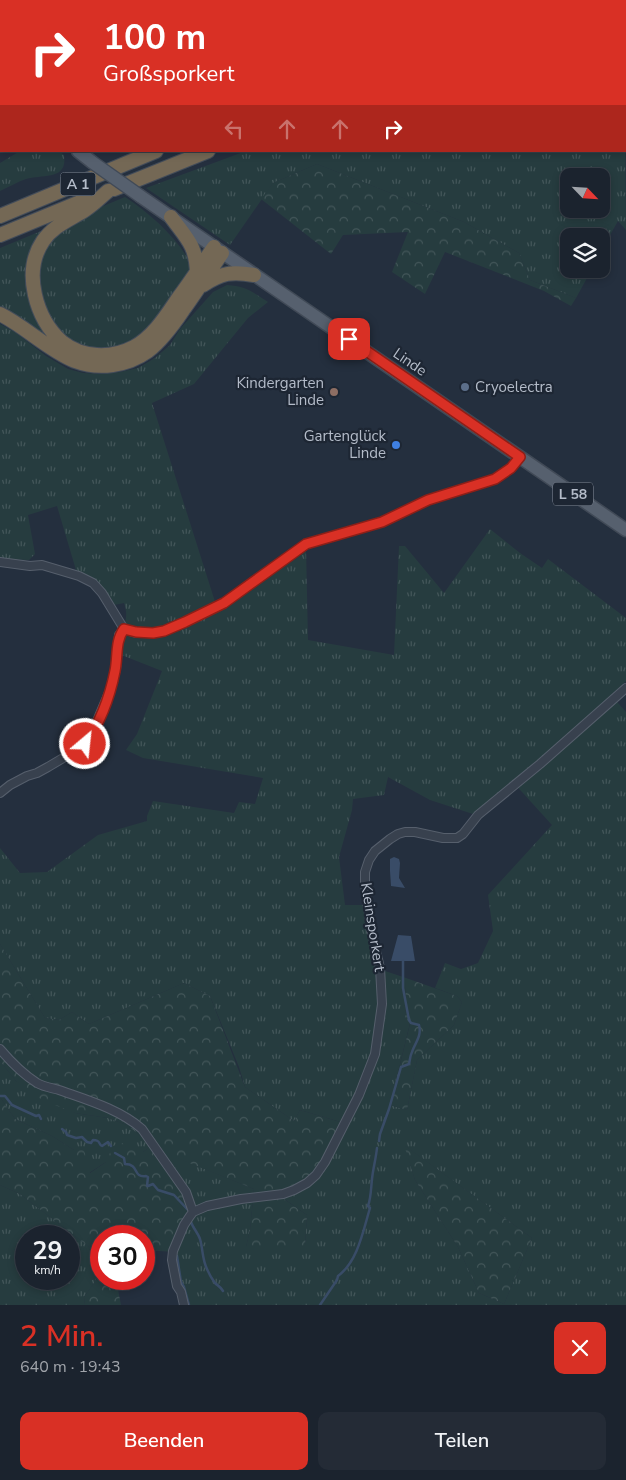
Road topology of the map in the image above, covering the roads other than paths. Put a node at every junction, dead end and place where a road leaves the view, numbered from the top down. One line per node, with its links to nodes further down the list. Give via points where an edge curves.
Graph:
1 (79, 152): 6 (main road, Linde / L 58, bridge)
2 (154, 152): 5 (highway, A 1)
3 (206, 152): 4 (highway, A 1)
4 (108, 191): 7 (highway, A 1); 9 (highway, via 52,230 37,253 33,279 38,304 46,322 62,342 80,352 101,356 134,347 160,324)
5 (0, 216)
6 (171, 218): 8 (main road, Linde / L 58); 9 (highway, via 194,249)
7 (0, 235)
8 (218, 250): 9 (highway); 10 (main road, Linde / L 58); 11 (highway)
9 (196, 273)
10 (254, 275): 11 (highway, via 220,275); 13 (main road, Linde / L 58)
11 (200, 287): 12 (highway, via 147,351 112,366 86,364 64,356)
12 (0, 314)
13 (520, 457): 14 (main road, Linde / L 58); 16 (street, via 495,479 428,500 382,522 306,544 224,603 185,622 153,633)
14 (626, 530)
15 (0, 562): 16 (street, via 42,565 93,583)
16 (124, 629): 18 (street, via 119,635 111,688 85,744)
17 (626, 688): 20 (street, Kleinsporkert, via 478,815 457,838 405,832 390,838 375,852 365,872 365,882 370,929 380,968 382,1004 375,1054 349,1116 316,1175 307,1183 283,1194 241,1199)
18 (0, 792)
19 (0, 1049): 20 (street, via 24,1074 38,1083 99,1104 138,1125 186,1192)
20 (193, 1212): 21 (street, via 173,1250 172,1260)
21 (184, 1305)

